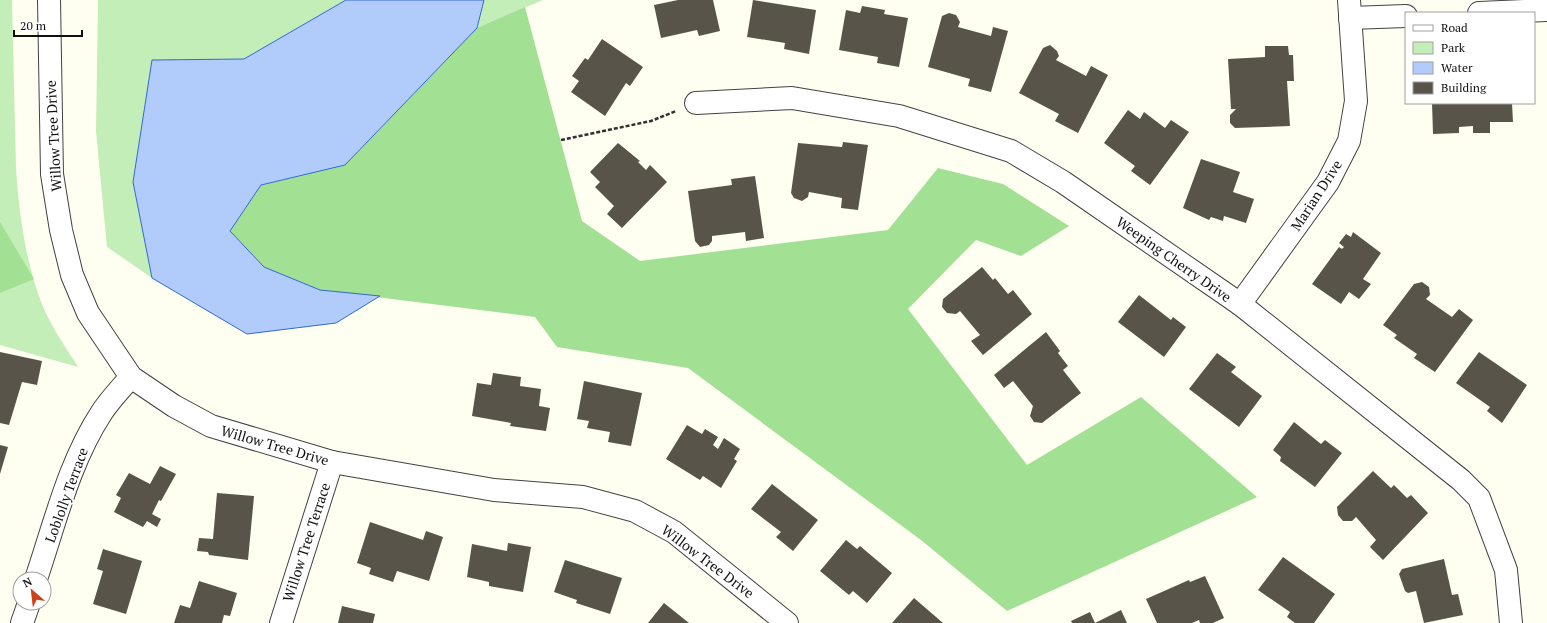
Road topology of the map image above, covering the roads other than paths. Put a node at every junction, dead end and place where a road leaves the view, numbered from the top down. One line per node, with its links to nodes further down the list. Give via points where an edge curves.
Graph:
1 (48, 0): 8 (street, Willow Tree Drive, via 52,174 61,230 72,275 88,313)
2 (1350, 9): 5 (street); 7 (street, Marian Drive, via 1356,101 1349,141 1328,182)
3 (1547, 10): 4 (street)
4 (1502, 12)
5 (1405, 16)
6 (696, 103): 7 (street, Weeping Cherry Drive, via 792,98 899,116 1011,151 1064,182)
7 (1240, 304): 15 (street, Weeping Cherry Drive, via 1461,480 1479,498 1506,570)
8 (131, 377): 9 (street, Willow Tree Drive, via 174,406 211,426); 10 (street, Loblolly Terrace, via 102,412 83,445 67,483)
9 (332, 462): 13 (street, Willow Tree Terrace); 14 (street, Willow Tree Drive, via 494,490 583,498 635,511 674,532)
10 (39, 571)
11 (26, 611): 12 (street)
12 (22, 623)
13 (281, 623)
14 (787, 623)
15 (1511, 623)

